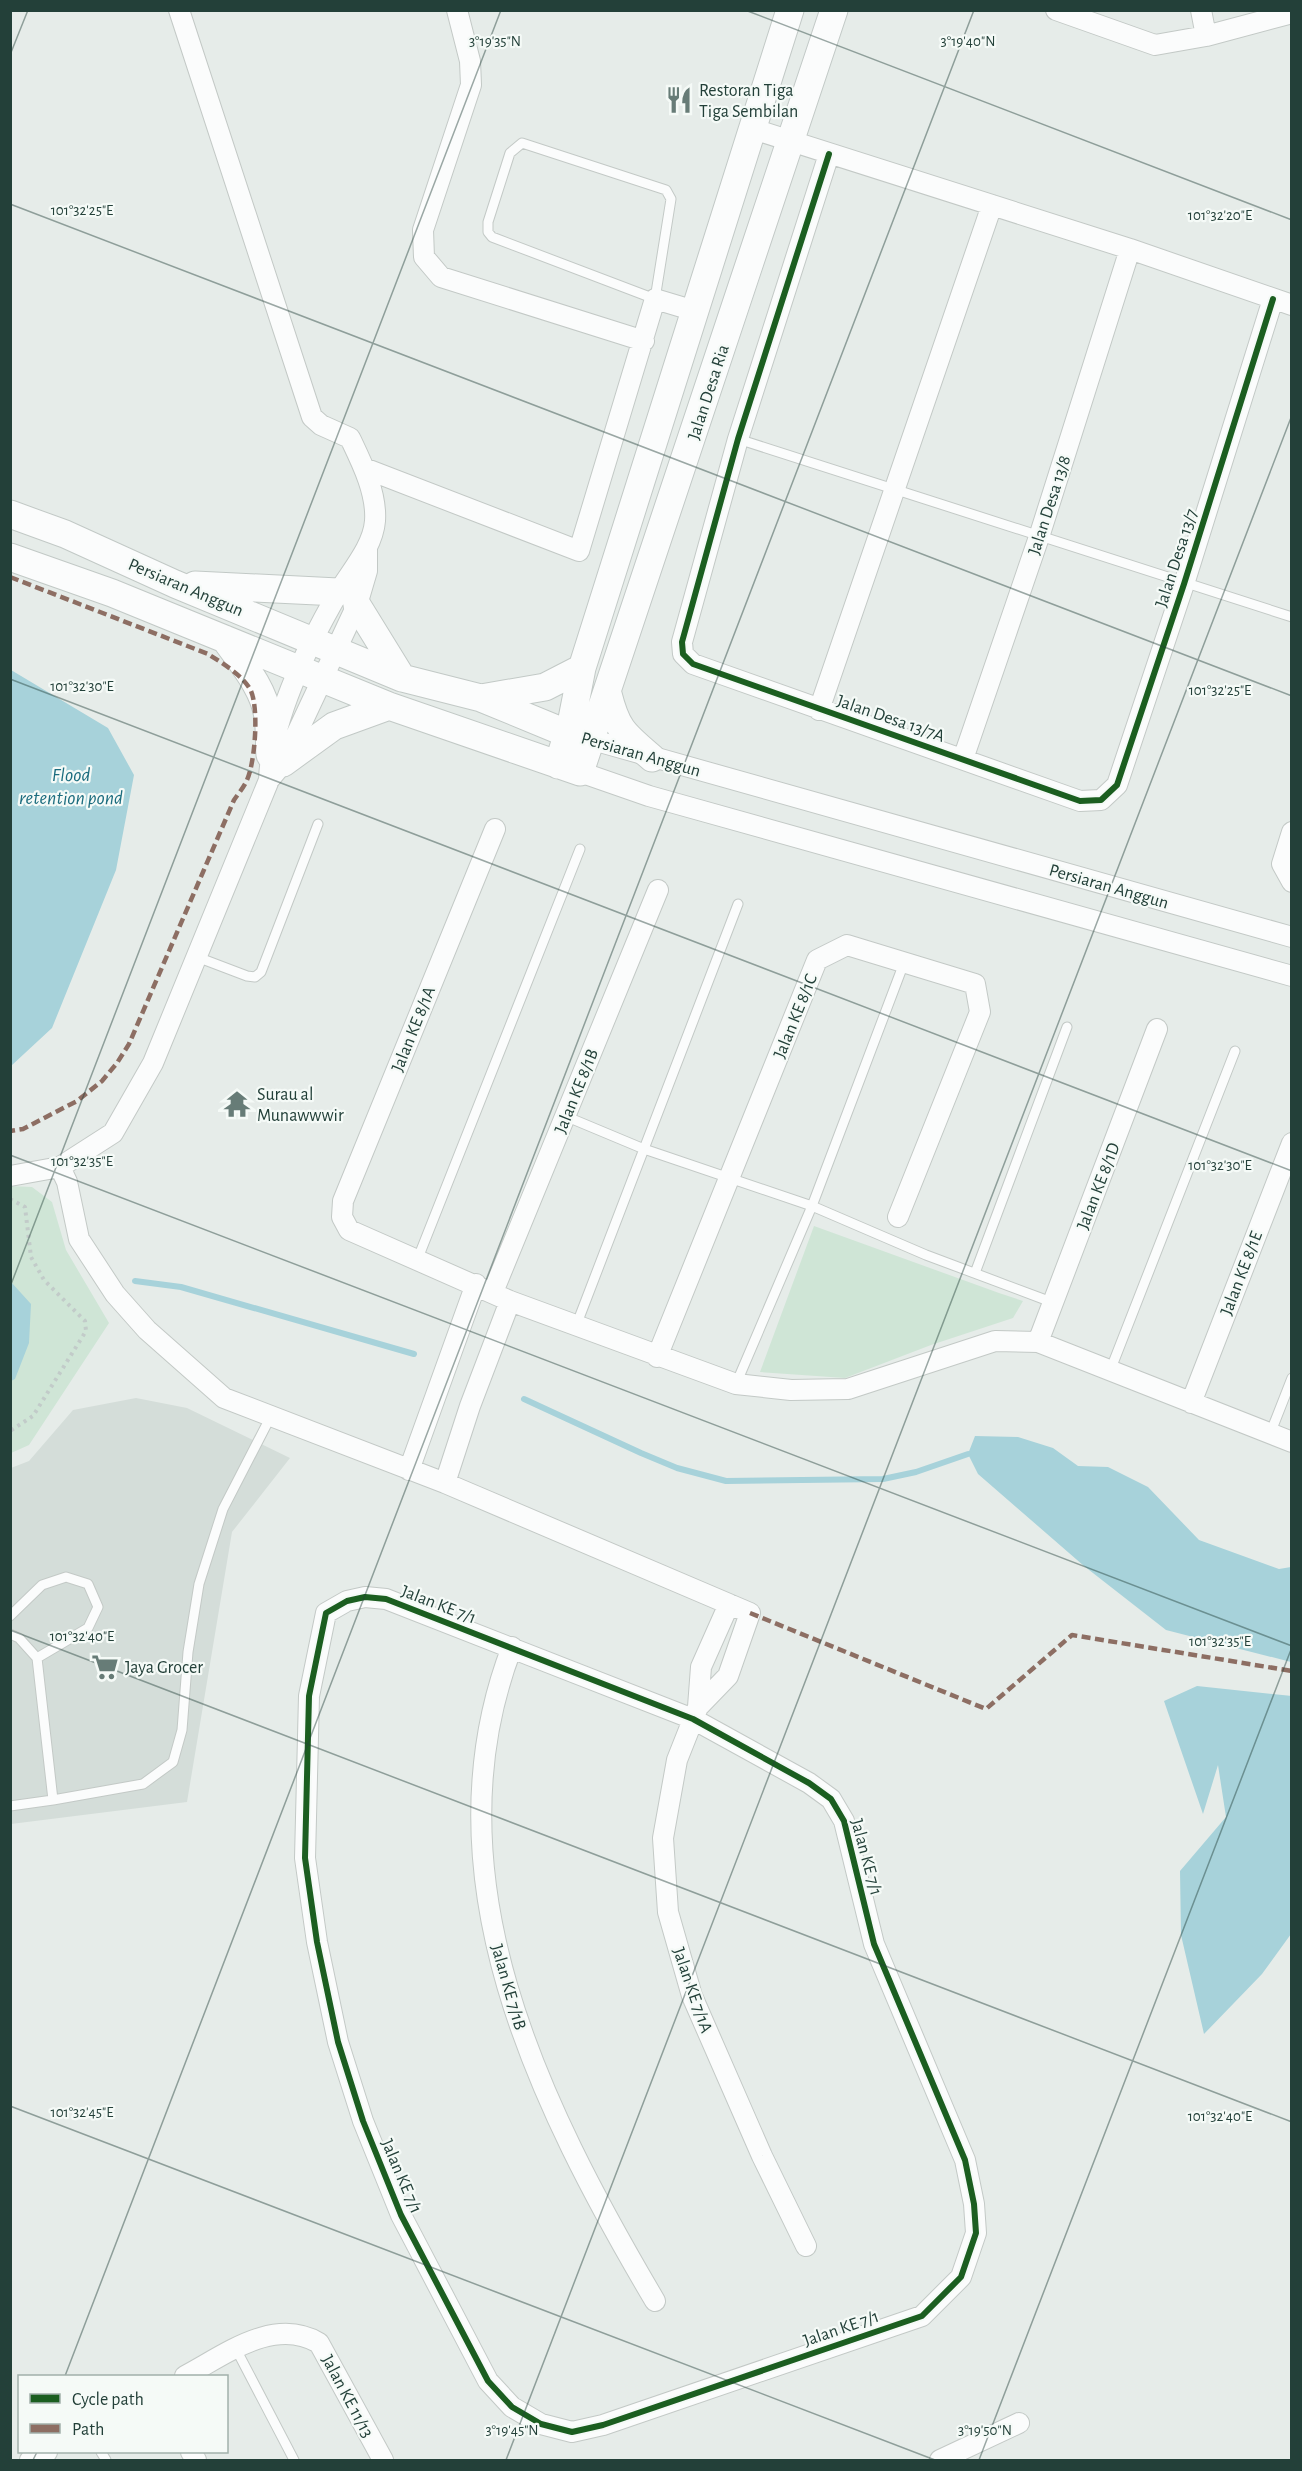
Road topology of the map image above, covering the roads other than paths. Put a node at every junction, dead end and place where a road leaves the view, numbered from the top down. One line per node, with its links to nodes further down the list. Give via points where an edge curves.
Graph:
1 (179, 10): 19 (street, via 312,417 350,438)
2 (457, 10): 17 (street, via 470,62 471,85 423,230 424,257 441,277)
3 (790, 10): 9 (main road, Jalan Desa Ria)
4 (834, 10): 10 (main road, Jalan Desa Ria)
5 (1056, 10): 8 (street, via 1155,45)
6 (1201, 10): 8 (street)
7 (1292, 13): 8 (street)
8 (1206, 36)
9 (753, 129): 10 (street); 16 (main road, Jalan Desa Ria)
10 (791, 141): 11 (street); 33 (main road, Jalan Desa Ria)
11 (829, 154): 12 (street); 18 (street)
12 (992, 205): 13 (street); 20 (street)
13 (1130, 249): 15 (street); 22 (street, Jalan Desa 13/8)
14 (655, 299): 14 (lane, via 492,237 488,222 513,148 528,144 666,190 671,200); 16 (street); 17 (street)
15 (1282, 302): 25 (street, Jalan Desa 13/7)
16 (695, 311): 30 (main road, Jalan Desa Ria)
17 (644, 341): 19 (street, via 579,551)
18 (738, 439): 20 (lane); 36 (street, Jalan Desa 13/7A, via 682,642 683,654 693,664)
19 (364, 468): 26 (street, via 374,502 375,522 367,546 367,571)
20 (896, 491): 22 (lane); 36 (street)
21 (10, 514): 24 (main road, Persiaran Anggun)
22 (1039, 537): 25 (lane); 40 (street, Jalan Desa 13/8)
23 (10, 556): 28 (main road, Persiaran Anggun)
24 (175, 584): 26 (main road); 29 (main road, Persiaran Anggun)
25 (1184, 584): 27 (lane); 43 (street, Jalan Desa 13/7, via 1117,785 1101,800)
26 (348, 598): 29 (street); 32 (main road)
27 (1292, 617)
28 (225, 639): 31 (main road, Persiaran Anggun); 41 (main road, via 264,702)
29 (323, 645): 31 (street); 32 (main road, Persiaran Anggun)
30 (582, 668): 34 (main road, via 545,687); 37 (main road, Jalan Desa Ria)
31 (310, 673): 35 (main road, Persiaran Anggun); 41 (street)
32 (402, 678): 34 (main road, Persiaran Anggun)
33 (608, 694): 38 (main road, Jalan Desa Ria); 39 (main road, via 615,722)
34 (481, 698): 37 (main road, Persiaran Anggun)
35 (389, 706): 41 (main road, via 334,726); 42 (main road, Persiaran Anggun)
36 (819, 710): 40 (street, Jalan Desa 13/7A)
37 (566, 733): 38 (main road, Persiaran Anggun); 42 (main road, Jalan Desa Ria)
38 (593, 740): 39 (street, Persiaran Anggun); 42 (main road, Jalan Desa Ria)
39 (652, 758): 51 (street, Persiaran Anggun)
40 (963, 759): 43 (street, Jalan Desa 13/7A)
41 (274, 766): 52 (street)
42 (569, 769): 54 (street, Persiaran Anggun, via 649,796)
43 (1080, 801)
44 (318, 824): 52 (lane, via 261,972 255,977 248,976)
45 (495, 829): 66 (street, Jalan KE 8/1A, via 343,1201 342,1217 350,1230)
46 (1292, 832): 48 (street, via 1282,864)
47 (580, 849): 66 (lane)
48 (1290, 881)
49 (658, 890): 58 (street, Jalan KE 8/1B)
50 (738, 904): 60 (lane)
51 (1292, 937)
52 (198, 957): 61 (street, via 153,1063 113,1133)
53 (904, 963): 63 (street, Jalan KE 8/1C, via 847,945 818,960); 64 (lane); 65 (street, Jalan KE 8/1C, via 975,984 980,1012)
54 (1292, 976)
55 (1067, 1027): 67 (lane)
56 (1156, 1029): 69 (street, Jalan KE 8/1D)
57 (1235, 1051): 73 (lane)
58 (565, 1116): 60 (lane); 68 (street, Jalan KE 8/1B)
59 (1292, 1143): 76 (street, Jalan KE 8/1E)
60 (644, 1149): 63 (lane); 70 (lane)
61 (60, 1167): 62 (street); 77 (street, via 67,1182 78,1239 115,1294 147,1330 224,1398)
62 (10, 1176)
63 (729, 1178): 64 (lane); 72 (street, Jalan KE 8/1C)
64 (812, 1206): 67 (lane); 75 (lane)
65 (898, 1217)
66 (417, 1258): 68 (street)
67 (975, 1273): 69 (lane)
68 (493, 1292): 70 (street); 80 (street, via 455,1344); 81 (street, via 489,1356)
69 (1054, 1303): 71 (street, Jalan KE 8/1D)
70 (576, 1326): 72 (street)
71 (1038, 1342): 73 (street); 75 (street, via 995,1341 848,1389 791,1390)
72 (657, 1357): 75 (street)
73 (1110, 1371): 76 (street)
74 (1292, 1378): 78 (lane)
75 (736, 1384)
76 (1191, 1403): 78 (street)
77 (271, 1416): 80 (street); 88 (lane, via 223,1509 199,1584 188,1652 182,1730 173,1762 143,1784)
78 (1270, 1434): 79 (street)
79 (1292, 1442)
80 (409, 1470): 81 (street)
81 (445, 1483): 82 (street)
82 (729, 1604): 87 (street, via 701,1667); 87 (street, via 750,1613 728,1676)
83 (10, 1616): 86 (lane, via 42,1585 66,1577 88,1584 98,1607 88,1628)
84 (10, 1634): 86 (lane)
85 (512, 1647): 87 (street, Jalan KE 7/1); 87 (street, Jalan KE 7/1, via 386,1599 365,1597 347,1601 326,1613 309,1696 305,1858 316,1942 338,2042 363,2121 401,2215 488,2381 512,2407 541,2424 572,2432 603,2425 922,2316 961,2277 975,2233 965,2160 874,1944 844,1821 831,1799 809,1783); 91 (street, Jalan KE 7/1B, via 485,1742 482,1824 488,1910 509,1997 542,2087 613,2230)
86 (37, 1658): 88 (lane)
87 (695, 1713): 90 (street, Jalan KE 7/1A, via 677,1760 663,1838 668,1912 692,1996)
88 (53, 1800): 89 (lane)
89 (10, 1806)
90 (806, 2246)
91 (655, 2301)
92 (236, 2349): 93 (street); 95 (lane); 96 (street, Jalan KE 11/13, via 282,2332 308,2336 319,2343)
93 (187, 2375)
94 (1019, 2423): 97 (street)
95 (294, 2460)
96 (382, 2460)
97 (940, 2460)

